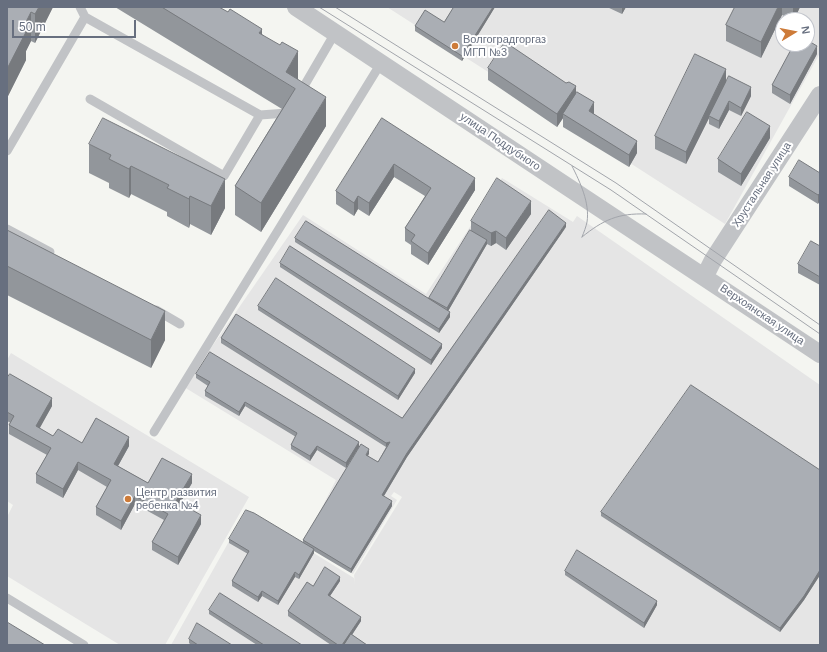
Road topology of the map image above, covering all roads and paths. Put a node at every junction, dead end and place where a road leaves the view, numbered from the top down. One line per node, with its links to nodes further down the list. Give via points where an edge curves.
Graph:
1 (80, 7): 3 (lane)
2 (296, 7): 4 (street, улица Поддубного)
3 (85, 17): 10 (lane); 11 (lane)
4 (335, 33): 5 (street, улица Поддубного); 7 (lane)
5 (380, 63): 14 (street, улица Поддубного); 18 (lane)
6 (820, 95): 14 (street, Хрустальная улица)
7 (297, 98)
8 (90, 99): 10 (lane, via 224,176)
9 (287, 113): 10 (lane)
10 (260, 115)
11 (7, 151)
12 (7, 229): 13 (lane)
13 (55, 255)
14 (705, 276): 17 (street, Верхоянская улица)
15 (145, 305): 16 (lane)
16 (180, 324)
17 (820, 354)
18 (154, 432)
19 (7, 598): 20 (lane)
20 (84, 645)

